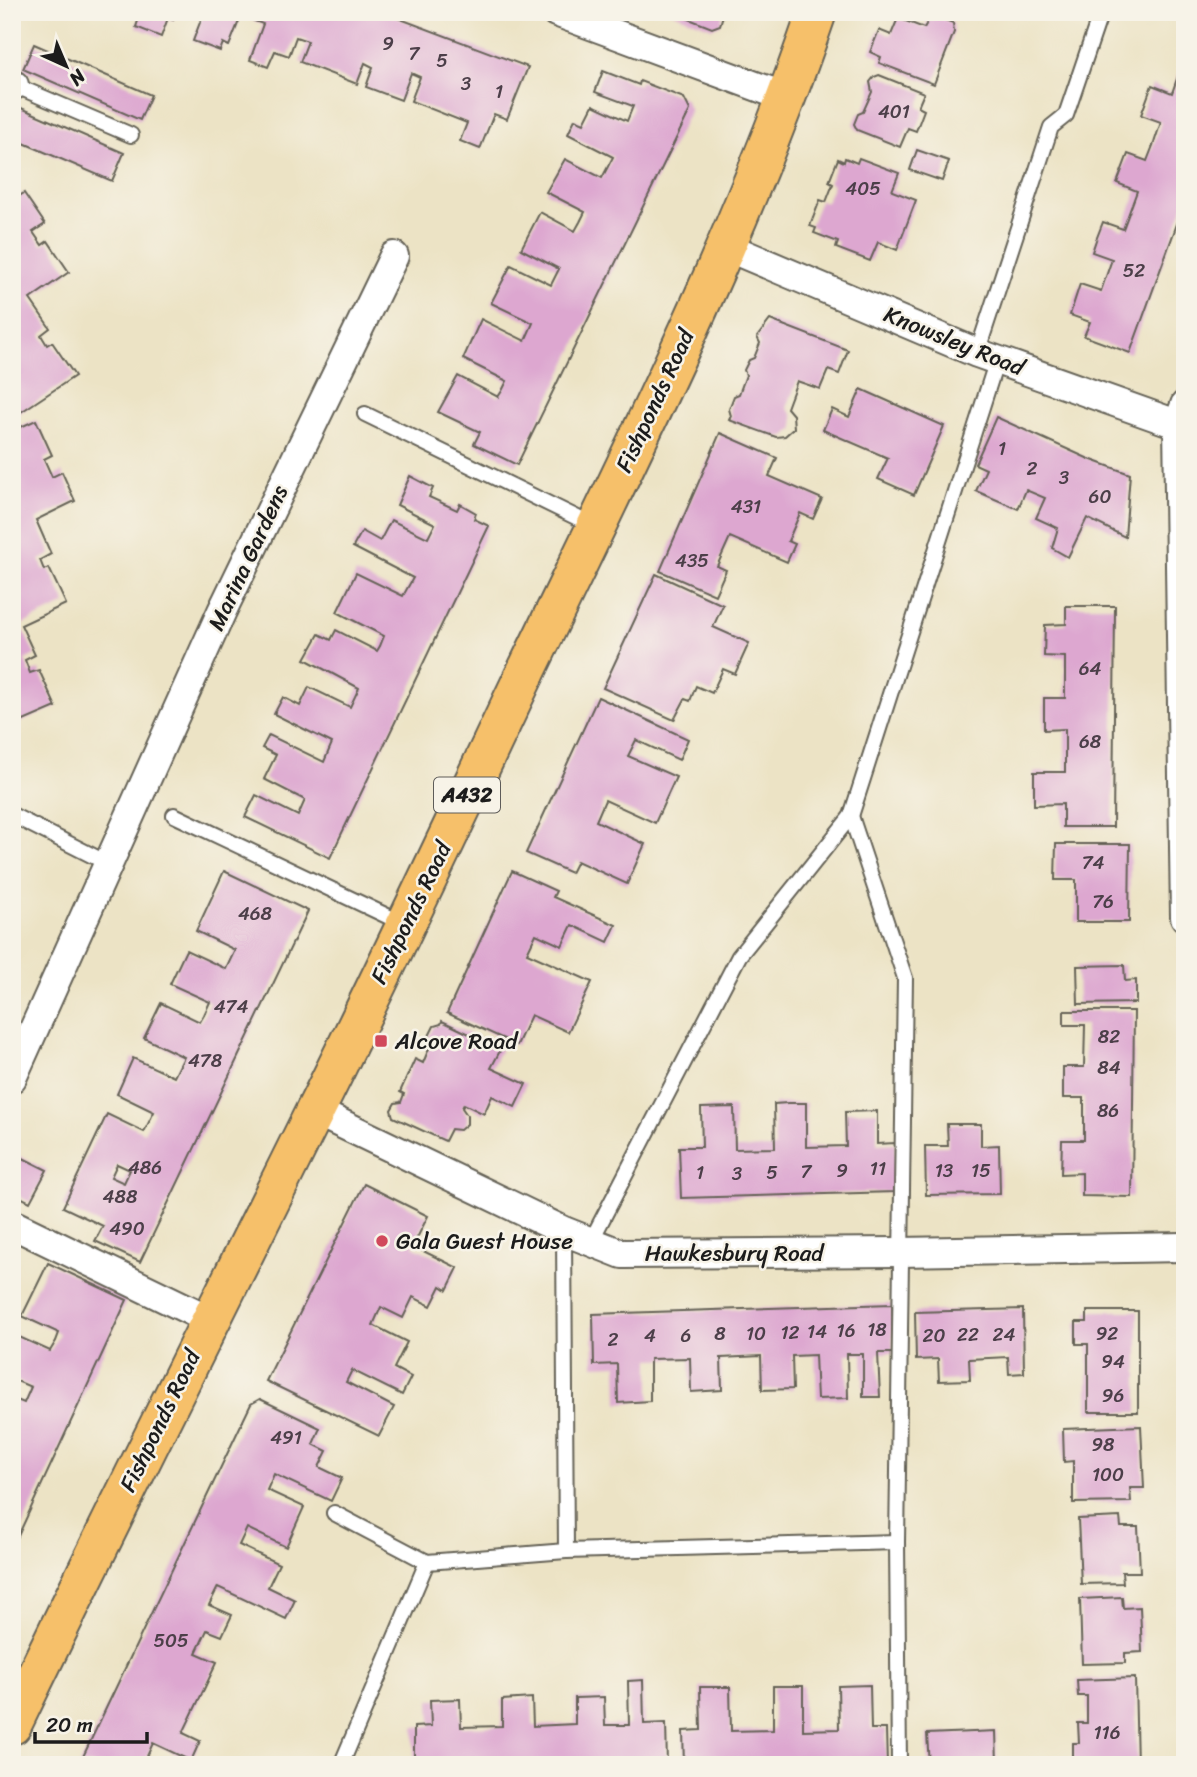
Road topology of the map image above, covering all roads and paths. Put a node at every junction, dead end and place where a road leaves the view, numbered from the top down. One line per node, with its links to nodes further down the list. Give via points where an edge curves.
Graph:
1 (556, 12): 5 (street)
2 (817, 12): 5 (main road, Fishponds Road / A432)
3 (1101, 12): 9 (lane, via 1066,115 1051,127)
4 (13, 84): 6 (lane)
5 (788, 98): 7 (main road, Fishponds Road / A432)
6 (131, 135)
7 (727, 247): 9 (street, Knowsley Road); 12 (main road, Fishponds Road / A432)
8 (394, 256): 16 (street, Marina Gardens, via 222,611)
9 (987, 356): 11 (street, Knowsley Road); 15 (lane)
10 (365, 414): 12 (lane)
11 (1182, 419): 17 (street)
12 (596, 527): 18 (main road, Fishponds Road / A432)
13 (12, 815): 16 (lane)
14 (174, 815): 18 (lane)
15 (851, 816): 23 (lane, via 740,956); 25 (lane, via 905,978)
16 (108, 864): 19 (street, Marina Gardens)
17 (1185, 918)
18 (405, 924): 20 (main road, Fishponds Road / A432)
19 (12, 1078)
20 (315, 1111): 22 (street, Hawkesbury Road); 26 (main road, Fishponds Road / A432)
21 (12, 1224): 26 (street)
22 (564, 1231): 23 (street, Hawkesbury Road); 29 (lane)
23 (592, 1241): 25 (street, Hawkesbury Road, via 622,1254)
24 (1185, 1247): 25 (street, Hawkesbury Road)
25 (900, 1252): 28 (lane)
26 (210, 1320): 31 (main road, Fishponds Road / A432)
27 (334, 1513): 30 (lane)
28 (897, 1542): 29 (lane); 34 (lane)
29 (566, 1551): 30 (lane)
30 (427, 1562): 33 (lane)
31 (23, 1675): 32 (main road, Fishponds Road / A432)
32 (12, 1725)
33 (341, 1765)
34 (899, 1765)

